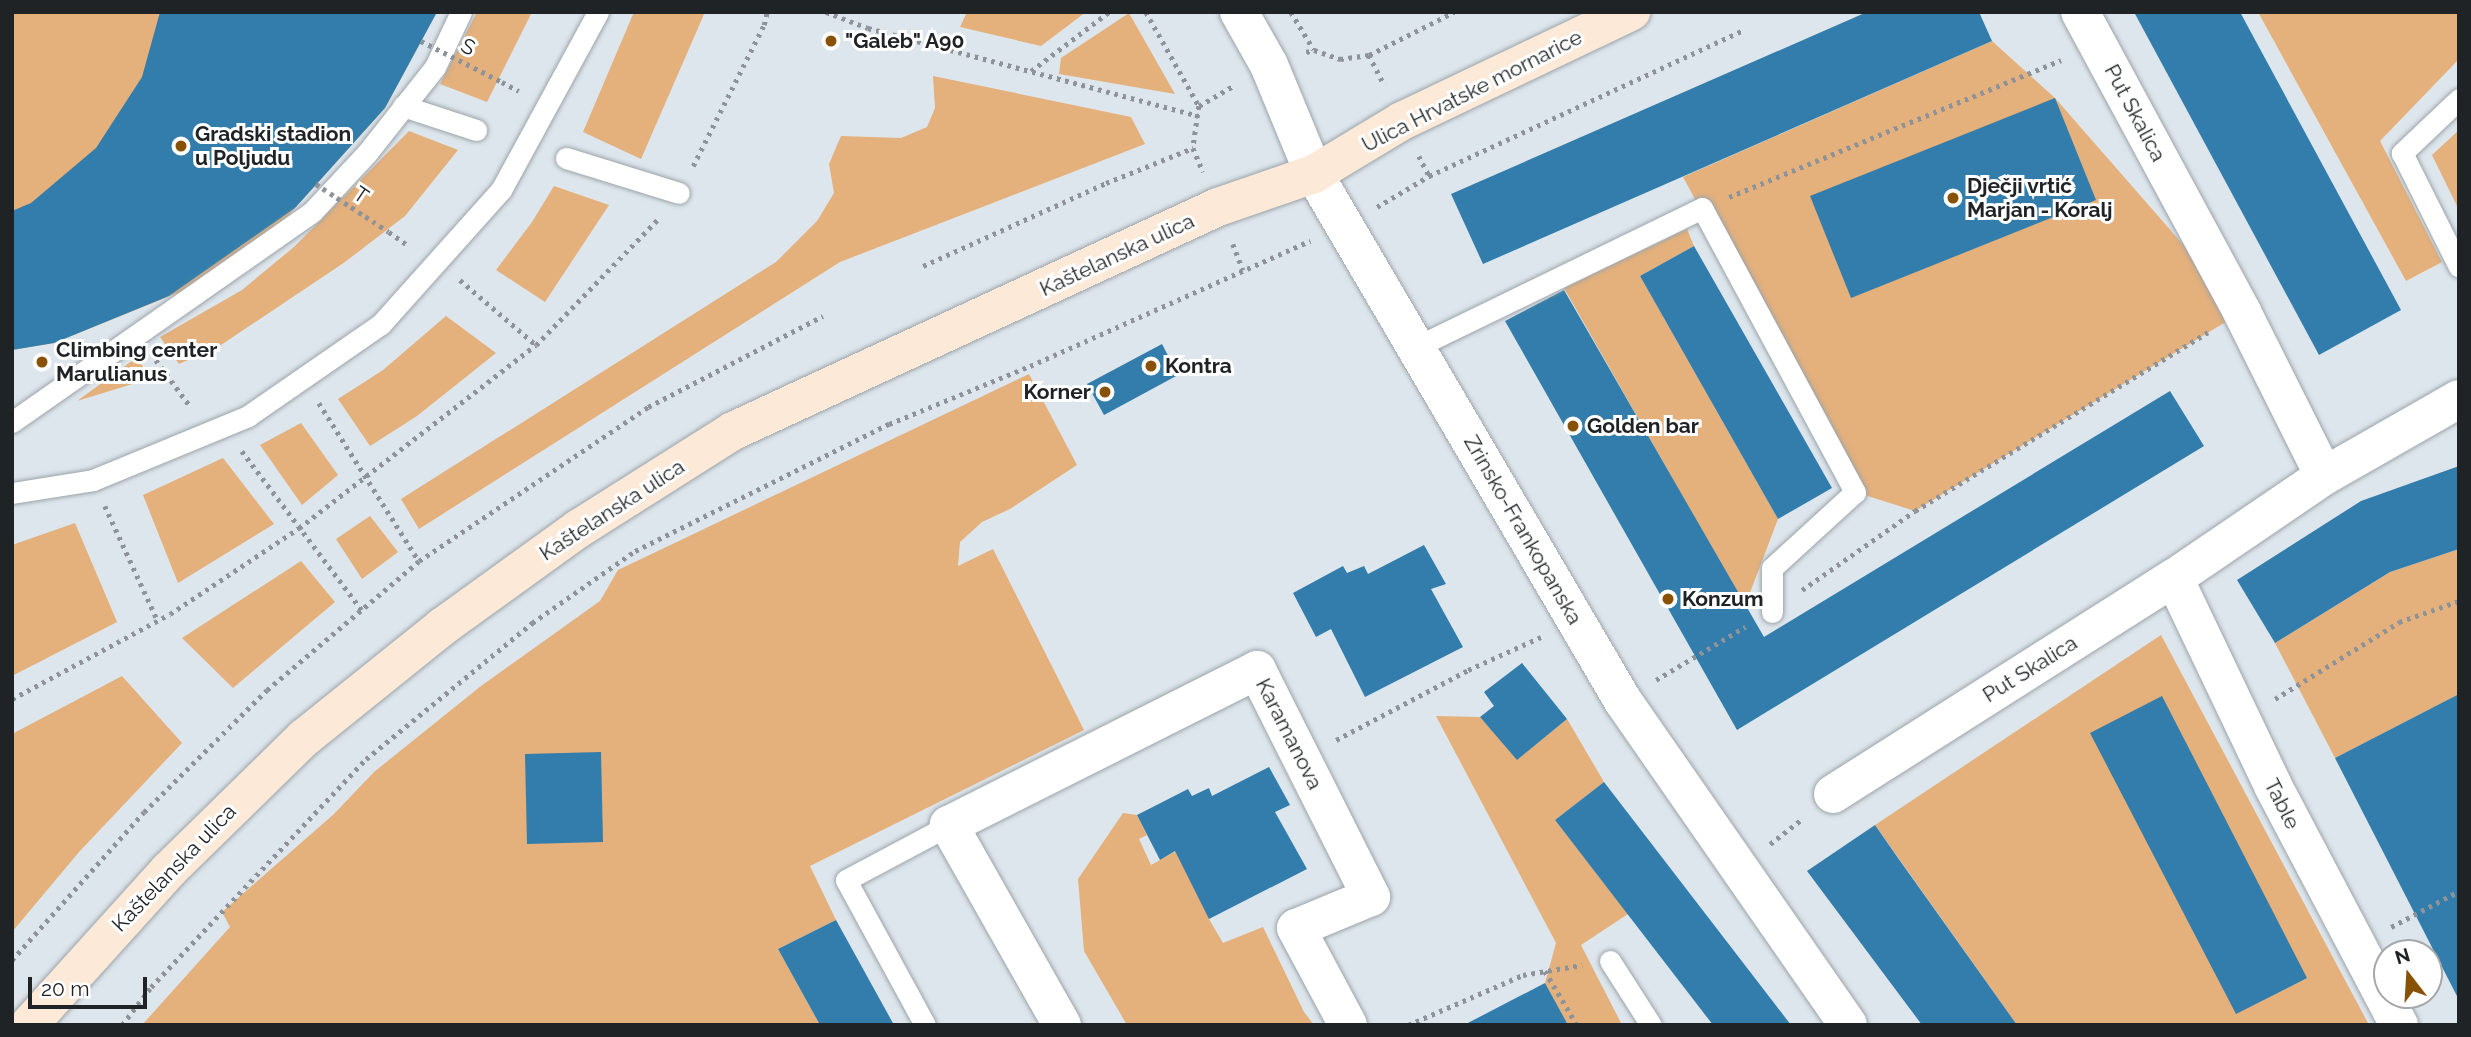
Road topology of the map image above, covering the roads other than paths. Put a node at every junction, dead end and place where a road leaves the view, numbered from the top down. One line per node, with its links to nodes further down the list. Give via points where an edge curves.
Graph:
1 (461, 12): 7 (lane, via 435,67)
2 (598, 12): 17 (lane, via 501,190 381,324 248,416 93,480)
3 (1239, 12): 10 (street, Zrinsko-Frankopanska, via 1269,65)
4 (1631, 12): 10 (main road, Ulica Hrvatske mornarice, via 1402,121)
5 (2088, 28): 16 (street, Put Skalica)
6 (2459, 99): 12 (lane, via 2402,153)
7 (404, 106): 8 (lane); 15 (lane, via 312,212)
8 (476, 130)
9 (566, 158): 11 (lane)
10 (1314, 174): 13 (street, Zrinsko-Frankopanska); 23 (main road, Kaštelanska ulica, via 1218,207 733,431 578,529 442,627 304,738 169,870)
11 (679, 193)
12 (2459, 267)
13 (1416, 347): 19 (lane, via 1702,208 1855,492 1772,568); 28 (street, Zrinsko-Frankopanska, via 1623,701)
14 (2459, 399): 16 (street, Put Skalica)
15 (12, 422)
16 (2325, 476): 18 (street, Put Skalica)
17 (12, 493)
18 (2174, 578): 20 (street, Put Skalica); 29 (street, Table, via 2273,786)
19 (1772, 612)
20 (1833, 794)
21 (950, 825): 24 (lane, Karamanova, via 846,880); 25 (street); 26 (street, Karamanova, via 1257,670 1371,897 1296,928)
22 (1610, 961): 27 (lane)
23 (29, 1025)
24 (925, 1025)
25 (1062, 1025)
26 (1348, 1025)
27 (1651, 1025)
28 (1848, 1025)
29 (2399, 1025)

